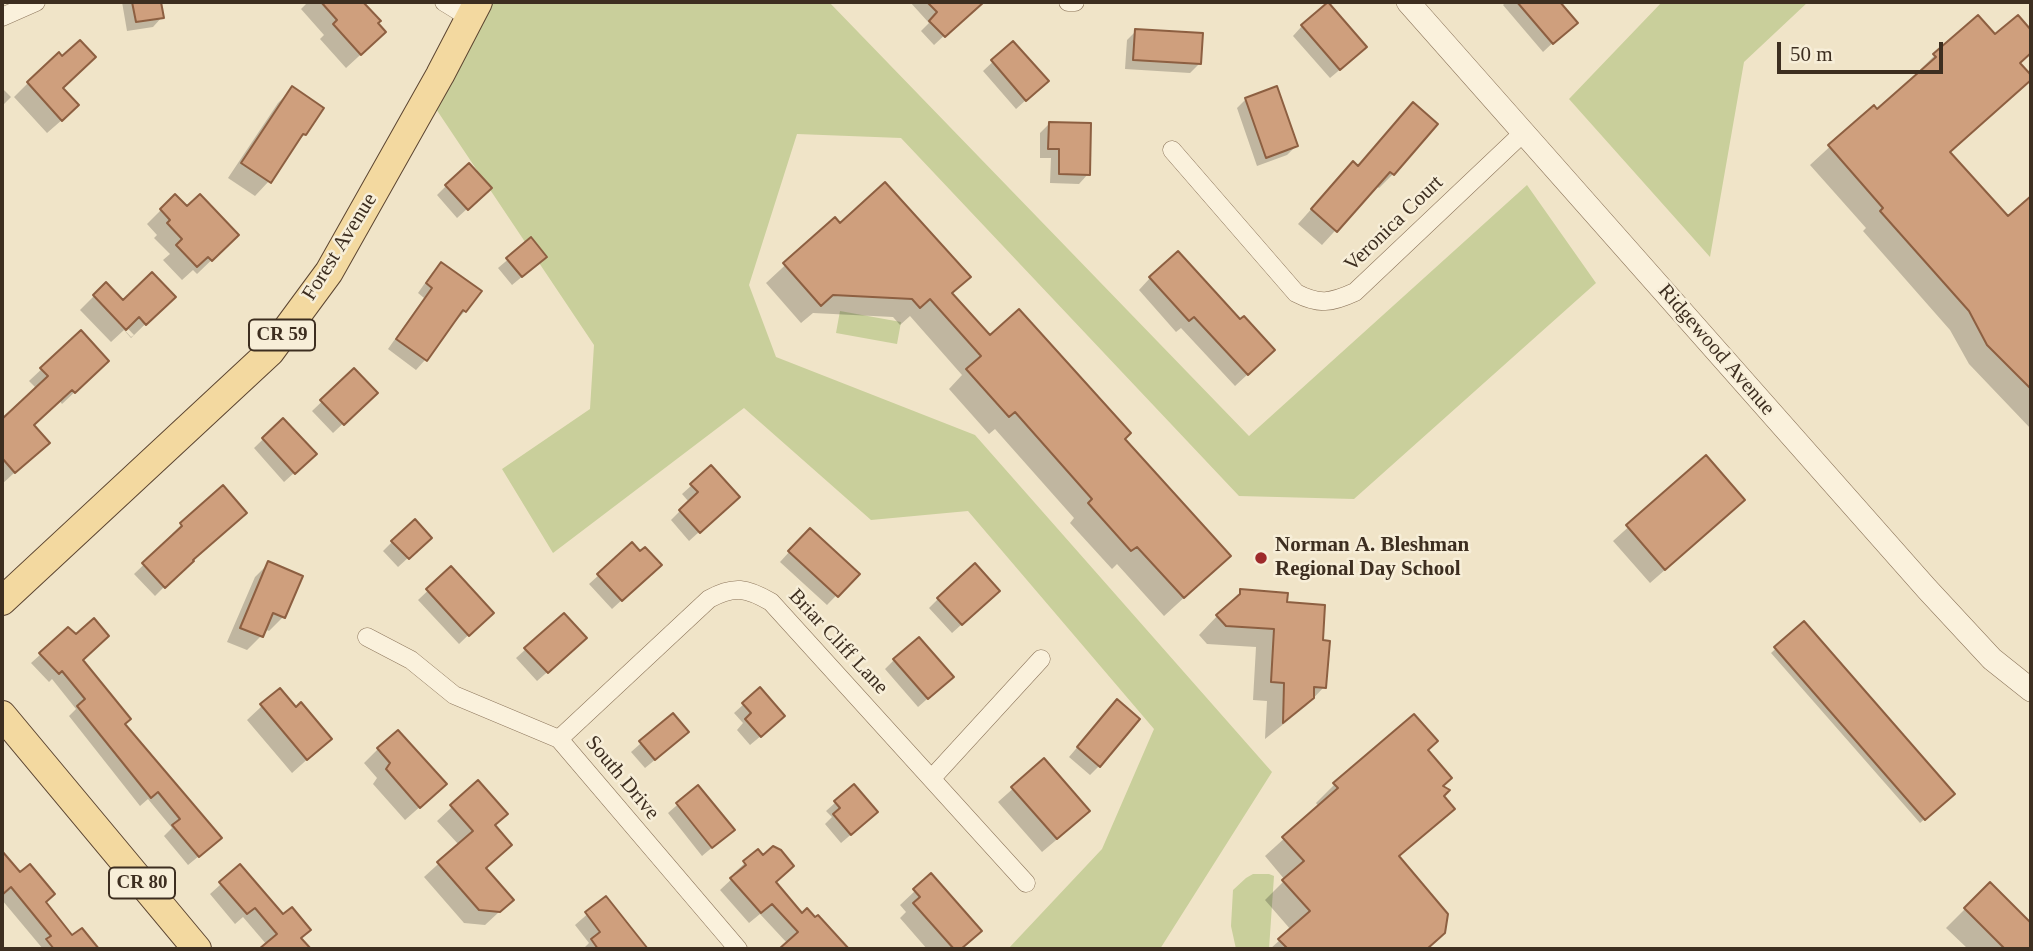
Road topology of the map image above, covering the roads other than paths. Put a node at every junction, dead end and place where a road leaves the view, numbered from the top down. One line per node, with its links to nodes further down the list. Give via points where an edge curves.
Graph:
1 (36, 2): 7 (street)
2 (444, 2): 6 (street)
3 (1068, 2): 4 (street)
4 (1075, 2)
5 (1408, 2): 8 (street, Ridgewood Avenue)
6 (474, 10): 10 (main road, Forest Avenue / CR 59, via 329,271 270,352)
7 (2, 16)
8 (1524, 132): 9 (street, Veronica Court, via 1355,292 1325,302 1296,292); 13 (street, Ridgewood Avenue, via 1927,589 1992,659)
9 (1172, 150)
10 (2, 601)
11 (368, 637): 15 (street, South Drive, via 411,660 454,695)
12 (1041, 659): 16 (street)
13 (2031, 691)
14 (2, 715): 18 (main road, CR 80)
15 (559, 739): 16 (street, Briar Cliff Lane, via 709,599 737,589 771,601); 19 (street, South Drive)
16 (932, 778): 17 (street, Briar Cliff Lane)
17 (1026, 883)
18 (197, 949)
19 (738, 949)

